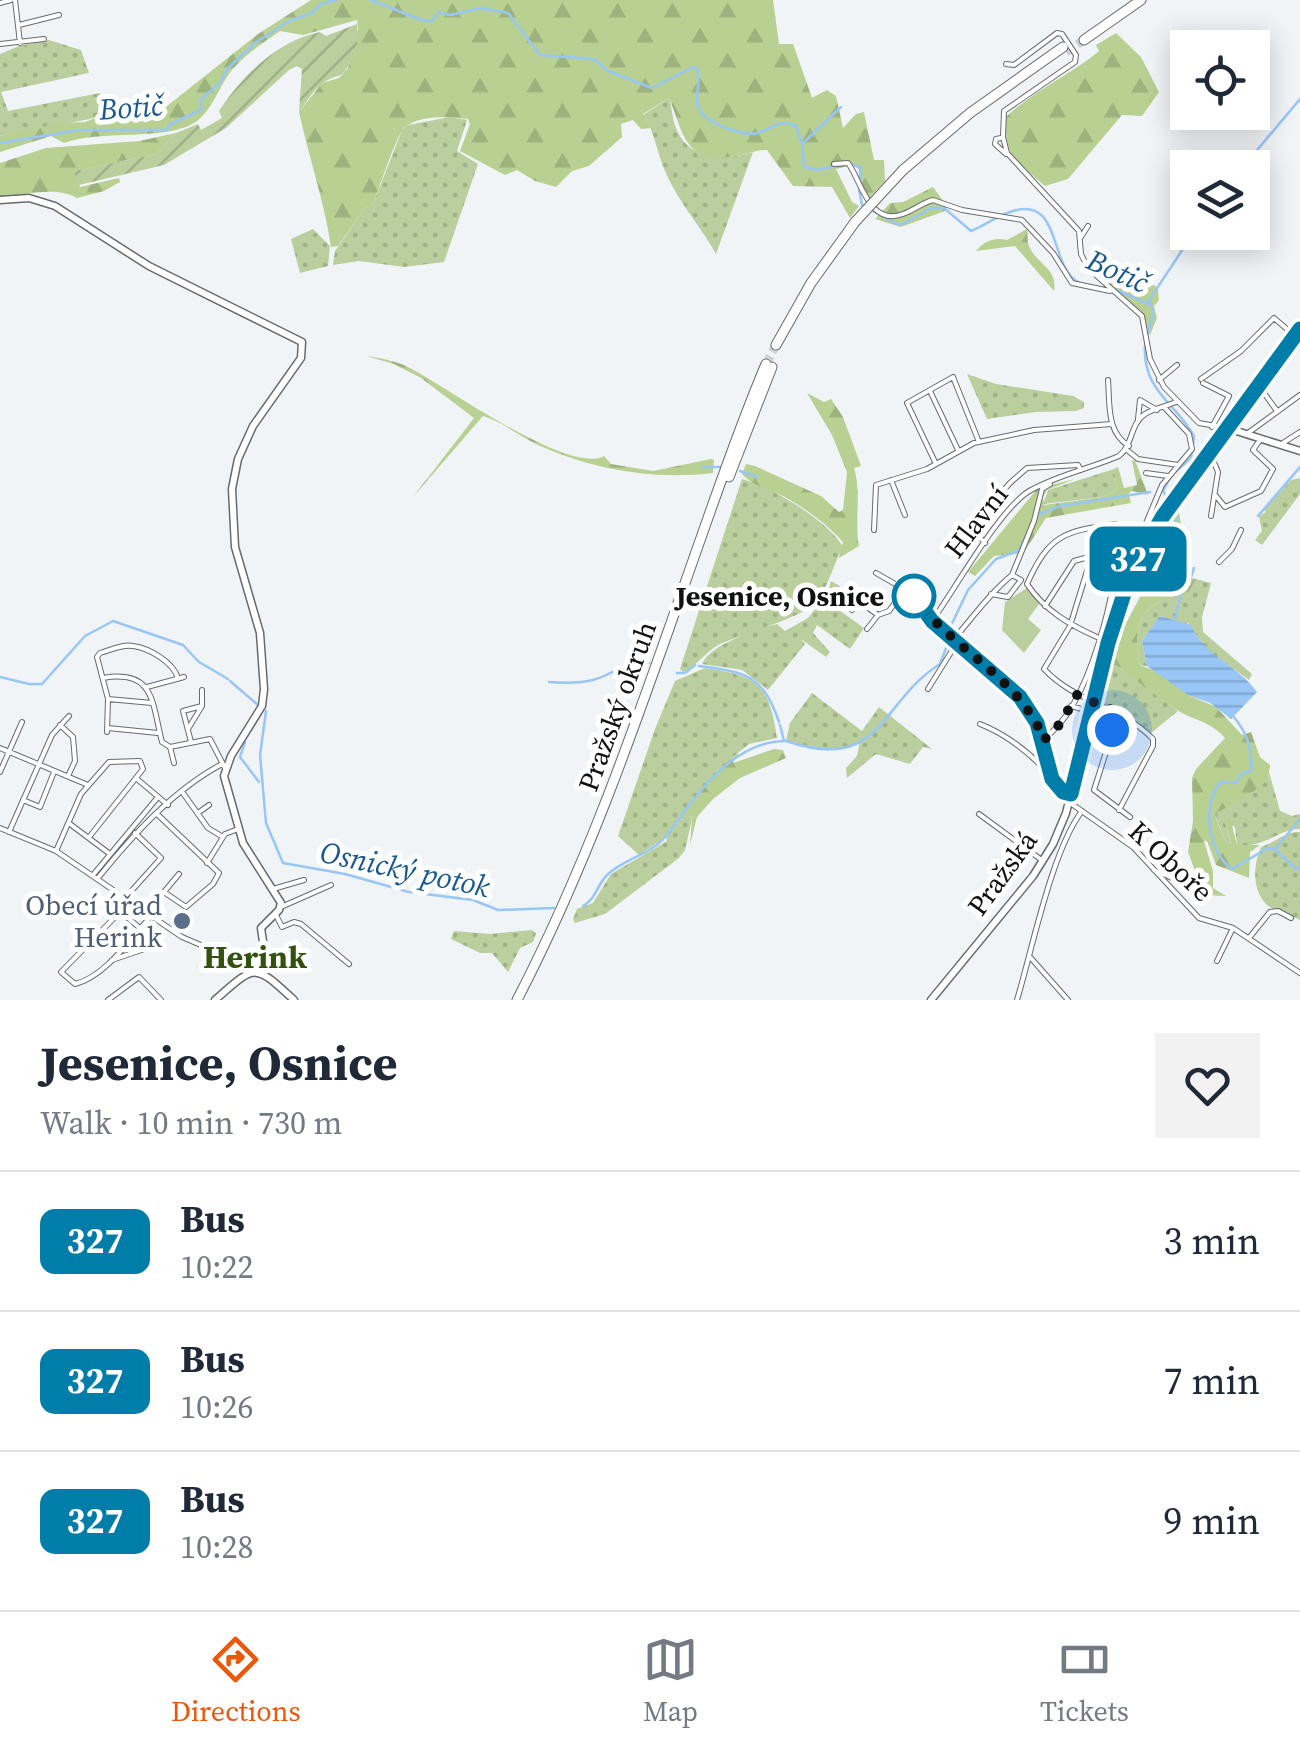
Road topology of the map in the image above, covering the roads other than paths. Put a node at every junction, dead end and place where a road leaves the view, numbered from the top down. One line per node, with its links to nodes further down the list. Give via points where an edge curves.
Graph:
1 (11, 0): 4 (street); 6 (street)
2 (1131, 0): 3 (highway, via 1082,37)
3 (1141, 0)
4 (0, 4)
5 (58, 15): 6 (street)
6 (18, 24): 8 (street)
7 (44, 39): 8 (street)
8 (20, 43): 9 (street)
9 (0, 44)
10 (1065, 50): 18 (highway, bridge, via 970,113 905,172 814,278)
11 (1006, 64): 15 (street, via 1058,33 1077,57 1008,106 1003,138 1010,157)
12 (834, 164): 16 (street, via 848,163 867,200 890,216 934,200 1028,225 1072,282)
13 (0, 200): 96 (street, via 29,198 55,206 149,266 302,342 301,358 260,413 233,478 235,547 262,640 264,694)
14 (1088, 226): 15 (street)
15 (1082, 237): 16 (street, via 1084,262)
16 (1109, 290): 22 (street, via 1142,316)
17 (1297, 333): 23 (street, Pražská); 31 (street, via 1274,318 1202,381 1229,396)
18 (778, 346)
19 (1178, 364): 22 (street)
20 (769, 366): 157 (highway, Pražský okruh, via 740,429 570,899)
21 (1108, 380): 30 (street)
22 (1159, 380): 26 (street)
23 (1259, 385): 28 (street); 32 (street, Pražská)
24 (930, 391): 36 (street, via 953,378); 39 (street); 42 (street, via 908,403)
25 (1300, 396): 28 (street)
26 (1169, 405): 27 (street); 31 (street); 43 (street, via 1191,437 1192,451)
27 (1156, 410): 29 (street); 29 (street, via 1140,400)
28 (1276, 411): 34 (street)
29 (1138, 420): 38 (street)
30 (1112, 424): 36 (street); 38 (street)
31 (1212, 427): 32 (street)
32 (1227, 428): 34 (street); 41 (street, Pražská)
33 (1300, 432): 37 (street)
34 (1248, 433): 35 (street)
35 (1261, 438): 37 (street); 49 (street, via 1253,450 1272,466 1261,491 1226,507)
36 (978, 442): 39 (street)
37 (1280, 445): 40 (street)
38 (1128, 448): 43 (street, via 1138,459); 44 (street, Hlavní)
39 (959, 451): 42 (street)
40 (1300, 451)
41 (1210, 453): 49 (street, via 1218,472); 78 (street, Pražská, via 1132,569)
42 (936, 464): 48 (street)
43 (1178, 466): 47 (street)
44 (1081, 470): 46 (street, Hlavní); 55 (street, via 1027,468 972,528)
45 (1146, 473): 47 (street)
46 (1066, 476): 55 (street, Hlavní, via 1022,496); 60 (street, via 1042,489)
47 (1168, 476): 52 (street)
48 (892, 480): 50 (street); 53 (street, via 874,486)
49 (1216, 496): 51 (street)
50 (905, 514)
51 (1210, 516)
52 (1144, 528)
53 (874, 530)
54 (1240, 530): 58 (street)
55 (985, 543): 66 (street, Hlavní)
56 (1091, 558): 57 (street); 63 (street, via 1069,566); 67 (street)
57 (1119, 560): 63 (street, via 1113,524 1052,542 1027,584); 70 (street)
58 (1219, 562)
59 (876, 572): 61 (street)
60 (1012, 574): 62 (street); 62 (street, via 1021,580 1008,596)
61 (908, 590): 65 (street); 66 (street)
62 (991, 594): 69 (street)
63 (1045, 606): 67 (street)
64 (852, 610): 65 (street, via 860,602)
65 (878, 615): 68 (street)
66 (932, 621): 69 (street)
67 (1070, 626): 70 (street); 75 (street, via 1044,669)
68 (867, 629)
69 (952, 637): 74 (street); 89 (street, via 1020,697)
70 (1099, 638): 75 (street)
71 (103, 678): 72 (street, via 128,675); 72 (street, via 97,657 137,646 168,662 181,678); 76 (street)
72 (148, 688): 77 (street)
73 (202, 690): 79 (street)
74 (928, 690)
75 (1077, 695): 78 (street); 80 (street)
76 (108, 699): 77 (street); 88 (street, via 108,730)
77 (152, 704): 88 (street)
78 (1094, 704): 82 (street); 105 (street, Pražská)
79 (202, 706): 87 (street); 87 (street, via 184,710)
80 (1071, 706): 81 (street); 89 (street)
81 (1085, 710)
82 (1119, 713): 109 (street, via 1094,790); 109 (street, via 1154,743)
83 (69, 716): 86 (street)
84 (22, 722): 93 (street)
85 (980, 724): 101 (street, via 1021,746)
86 (60, 725): 94 (street); 99 (street, via 73,737)
87 (188, 729): 90 (street)
88 (159, 733): 91 (street)
89 (1044, 740): 101 (street)
90 (191, 742): 91 (street); 96 (street, via 212,741)
91 (170, 747): 95 (street)
92 (0, 748): 93 (street)
93 (9, 751): 94 (street); 98 (street)
94 (38, 763): 97 (street); 106 (street)
95 (174, 763)
96 (224, 766): 103 (street); 118 (street)
97 (55, 771): 99 (street); 106 (street, via 40,807)
98 (0, 772)
99 (68, 776): 102 (street)
100 (136, 778): 102 (street, via 141,762 111,760); 104 (street); 122 (street)
101 (1052, 779): 105 (street)
102 (88, 786): 116 (street)
103 (183, 793): 107 (street); 111 (street)
104 (158, 797): 107 (street); 125 (street)
105 (1070, 798): 110 (street, K Oboře); 126 (street, Pražská)
106 (24, 800): 120 (street)
107 (168, 805): 112 (street)
108 (209, 805): 111 (street)
109 (1120, 810): 114 (street)
110 (1082, 811): 128 (street, K Oboře, via 1134,847); 144 (street, via 1058,862)
111 (198, 813): 123 (street)
112 (158, 814): 121 (street); 127 (street)
113 (979, 814): 119 (street)
114 (1130, 817)
115 (1008, 819): 119 (street)
116 (68, 823): 122 (street); 124 (street)
117 (0, 828): 120 (street)
118 (238, 829): 123 (street); 133 (street)
119 (1002, 831): 126 (street)
120 (9, 832): 124 (street)
121 (136, 833): 130 (street); 135 (street, via 161,858)
122 (90, 836): 125 (street)
123 (223, 837): 127 (street)
124 (56, 851): 130 (street)
125 (110, 854): 130 (street)
126 (1042, 862): 158 (street, Pražská)
127 (207, 863): 134 (street, via 219,873 185,907)
128 (1154, 870): 136 (street); 141 (street, K Oboře, via 1199,918)
129 (180, 874): 134 (street)
130 (95, 877): 135 (street)
131 (304, 880): 133 (street)
132 (331, 885): 137 (street)
133 (272, 889): 137 (street)
134 (164, 892): 138 (street)
135 (126, 897): 138 (street)
136 (1207, 898)
137 (278, 910): 147 (street, via 282,927 301,924); 149 (street, via 261,929)
138 (146, 911): 139 (street)
139 (152, 915): 142 (street); 148 (street)
140 (1291, 918): 143 (street, via 1270,912)
141 (1233, 928): 143 (street, K Oboře); 146 (street)
142 (139, 930): 145 (street); 145 (street, via 159,944); 145 (street, via 122,913 61,972 74,984 89,981)
143 (1249, 938): 150 (street, K Oboře)
144 (1030, 957): 159 (street); 160 (street)
145 (109, 960)
146 (1217, 960)
147 (349, 964)
148 (248, 972): 149 (street); 155 (street)
149 (264, 972): 156 (street)
150 (1300, 973)
151 (120, 993): 152 (street); 153 (street); 154 (street, via 141,977)
152 (108, 1000)
153 (125, 1000)
154 (161, 1000)
155 (215, 1000)
156 (294, 1000)
157 (520, 1000)
158 (931, 1000)
159 (1017, 1000)
160 (1068, 1000)

